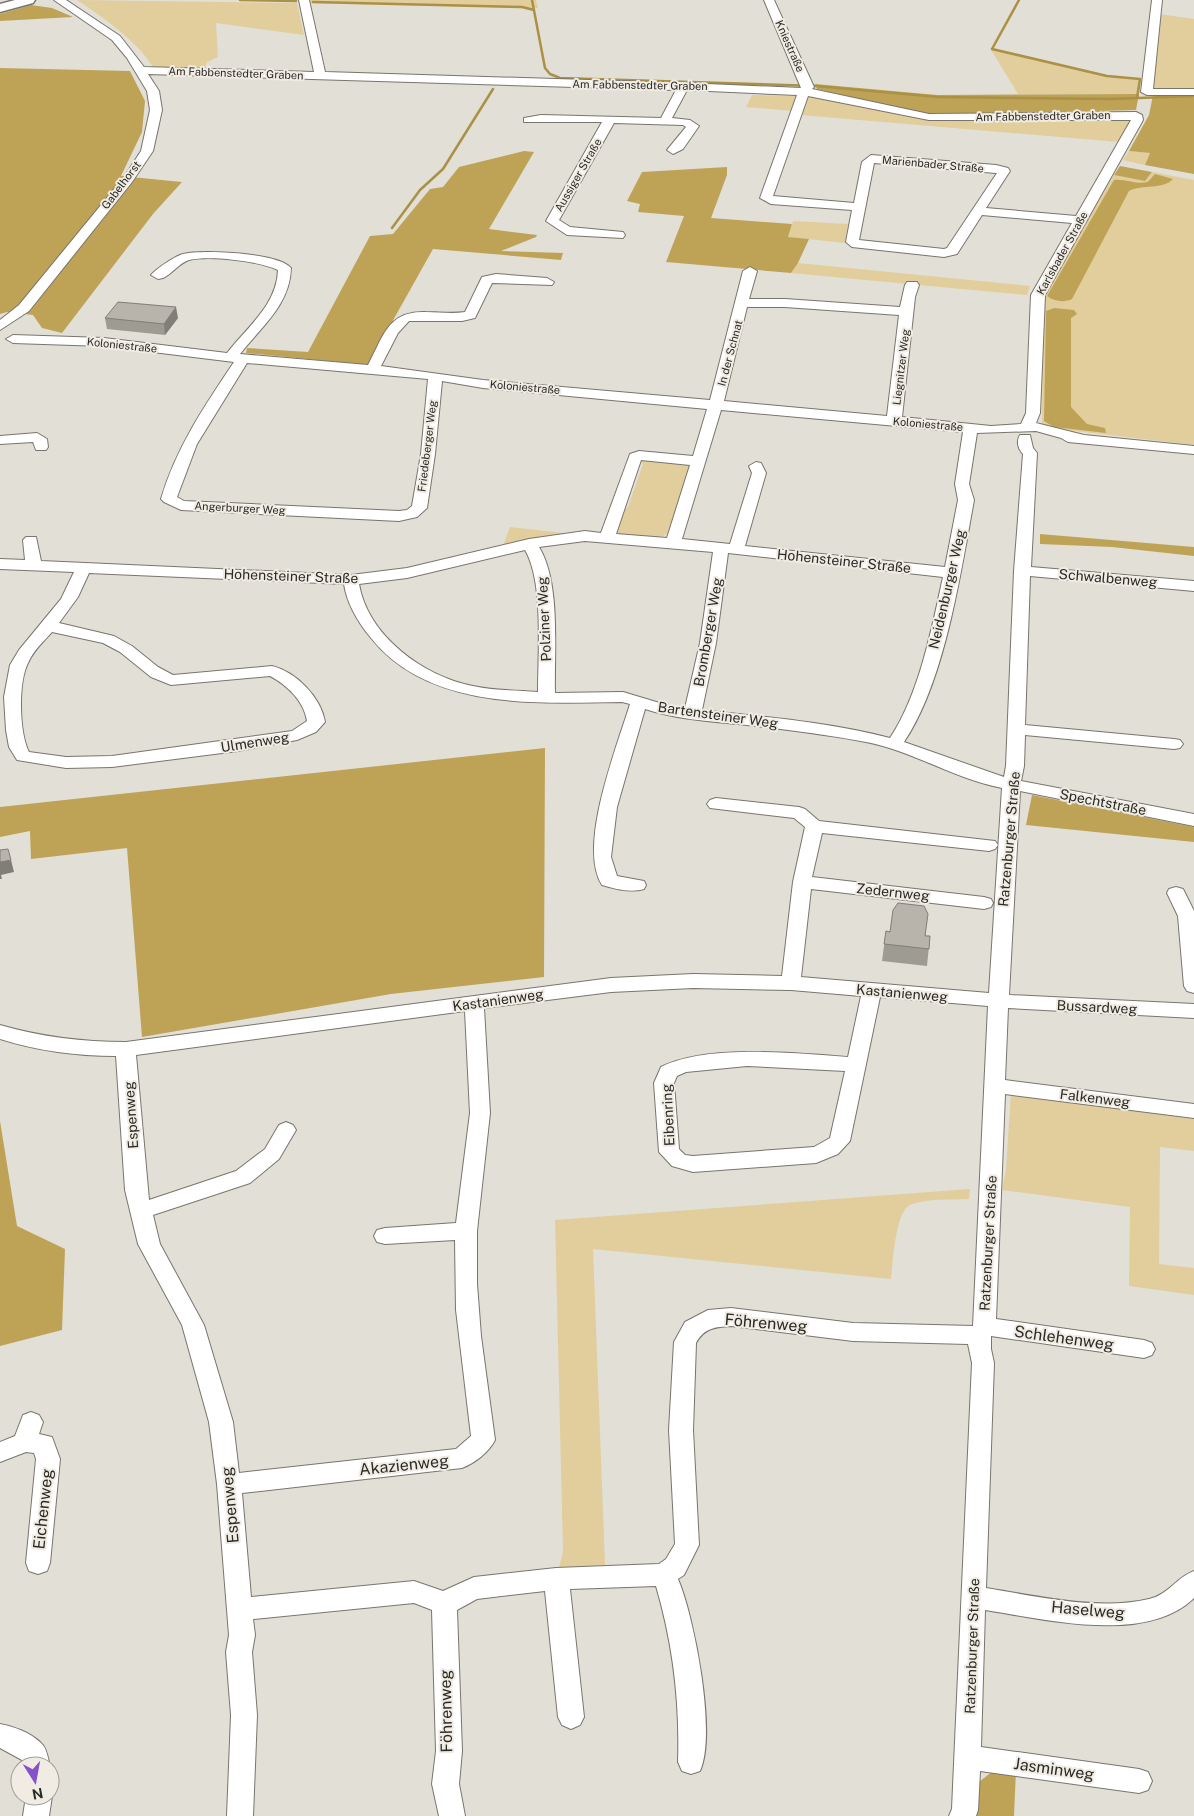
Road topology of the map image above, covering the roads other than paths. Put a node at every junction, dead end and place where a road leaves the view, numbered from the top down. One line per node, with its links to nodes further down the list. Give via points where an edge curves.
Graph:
1 (30, 0): 6 (main road)
2 (304, 0): 8 (street)
3 (769, 0): 10 (street, Kniestraße)
4 (1157, 0): 11 (street)
5 (54, 1): 7 (street, Gabelhorst, via 78,11 116,38)
6 (0, 8)
7 (142, 70): 8 (street, Am Fabbenstedter Graben); 28 (street, Gabelhorst, via 153,90 156,110 147,151)
8 (320, 76): 9 (street, Am Fabbenstedter Graben)
9 (684, 86): 10 (street, Am Fabbenstedter Graben); 16 (street)
10 (807, 88): 13 (street, Am Fabbenstedter Graben, via 929,117); 18 (street, via 766,198)
11 (1147, 92): 12 (street)
12 (1194, 92)
13 (1136, 116): 20 (street, Karlsbader Straße, via 1137,120)
14 (528, 120): 15 (street, Aussiger Straße)
15 (610, 120): 16 (street, Aussiger Straße); 21 (street, Aussiger Straße, via 552,221 567,231)
16 (665, 121): 17 (street, Aussiger Straße, via 686,122 693,126)
17 (673, 150)
18 (858, 208): 19 (street, Marienbader Straße, via 852,242 944,253 952,251); 19 (street, Marienbader Straße, via 868,162 878,159 1004,171)
19 (980, 211): 20 (street)
20 (1080, 220): 37 (street, Karlsbader Straße, via 1037,297)
21 (619, 236)
22 (750, 271): 26 (street, In der Schnat)
23 (158, 275): 33 (street, via 169,271 176,261 196,255 268,261 285,268 284,288)
24 (547, 282): 34 (street, via 487,280 470,315 461,319 411,316 399,320)
25 (912, 285): 29 (street, Liegnitzer Weg)
26 (743, 302): 27 (street, In der Schnat); 36 (street, In der Schnat)
27 (820, 305): 29 (street, Liegnitzer Weg)
28 (24, 308): 30 (street, Gabelhorst); 31 (street, Gabelhorst)
29 (907, 312): 38 (street, Liegnitzer Weg)
30 (0, 326): 31 (street, Koloniestraße)
31 (9, 338): 32 (street, Koloniestraße)
32 (59, 339): 33 (street, Koloniestraße)
33 (237, 358): 34 (street, Koloniestraße); 48 (street, Angerburger Weg, via 195,436 172,484 169,499 181,505 399,516)
34 (372, 370): 35 (street, Koloniestraße)
35 (435, 376): 36 (street, Koloniestraße, via 483,384); 48 (street, Friedeberger Weg, via 419,508)
36 (716, 404): 38 (street, Koloniestraße); 46 (street)
37 (1033, 413): 41 (street); 42 (street, Karlsbader Straße)
38 (894, 421): 39 (street, Koloniestraße)
39 (971, 428): 40 (street, Koloniestraße); 58 (street, Neidenburger Weg, via 962,484 966,500)
40 (991, 430): 42 (street, Koloniestraße)
41 (1044, 434): 42 (street); 42 (street, via 1035,450); 45 (street)
42 (1025, 437): 57 (street, Ratzenburger Straße)
43 (0, 440): 44 (street, via 37,437)
44 (40, 447)
45 (1194, 450)
46 (698, 461): 49 (street, via 635,457); 51 (street)
47 (756, 466): 53 (street, via 759,473)
48 (412, 514)
49 (607, 537): 51 (street, Hohensteiner Straße); 52 (street, Hohensteiner Straße, via 556,538)
50 (31, 540): 55 (street)
51 (673, 543): 53 (street, Hohensteiner Straße)
52 (530, 544): 59 (street, Hohensteiner Straße, via 407,573); 62 (street, Polziner Weg, via 540,562 545,595)
53 (728, 550): 58 (street, Hohensteiner Straße, via 943,571); 64 (street, Bromberger Weg)
54 (0, 564): 55 (street, Hohensteiner Straße)
55 (33, 565): 56 (street, Hohensteiner Straße)
56 (84, 567): 59 (street, Hohensteiner Straße); 61 (street, Ulmenweg, via 68,601)
57 (1022, 571): 60 (street, Schwalbenweg); 65 (street, Ratzenburger Straße)
58 (952, 575): 66 (street, Neidenburger Weg, via 924,681 908,721)
59 (351, 580): 62 (street, Bartensteiner Weg, via 354,599 372,629 388,649 409,664 439,680 471,691)
60 (1194, 586)
61 (47, 626): 61 (street, Ulmenweg, via 25,651 13,673 11,695 15,746 22,756 44,762 158,757 297,736 316,722 316,712 284,675 272,671 171,680 155,674 125,648 98,636)
62 (547, 698): 63 (street, Bartensteiner Weg, via 603,696)
63 (639, 701): 64 (street, Bartensteiner Weg, via 671,712); 74 (street, via 608,808 602,857 609,881)
64 (692, 714): 66 (street, Bartensteiner Weg, via 827,730)
65 (1016, 729): 67 (street); 68 (street, Ratzenburger Straße)
66 (894, 744): 68 (street, Bartensteiner Weg, via 990,780)
67 (1174, 744)
68 (1011, 784): 70 (street, Spechtstraße); 80 (street, Ratzenburger Straße)
69 (716, 804): 71 (street, via 799,813)
70 (1194, 820)
71 (814, 826): 72 (street); 73 (street)
72 (989, 846)
73 (802, 882): 76 (street, Zedernweg); 77 (street)
74 (637, 885)
75 (1176, 893): 78 (street, via 1187,916)
76 (984, 902)
77 (791, 983): 79 (street, Kastanienweg); 81 (street, Kastanienweg, via 693,981 611,985)
78 (1194, 986)
79 (872, 990): 80 (street, Kastanienweg); 85 (street, Eibenring)
80 (1000, 1000): 82 (street, Bussardweg, via 1179,1012); 86 (street, Ratzenburger Straße)
81 (474, 1004): 84 (street, Kastanienweg); 90 (street, Akazienweg, via 481,1093)
82 (1194, 1010)
83 (0, 1032): 84 (street, Kastanienweg, via 25,1041 68,1048)
84 (126, 1050): 89 (street, Espenweg)
85 (856, 1065): 85 (street, Eibenring, via 840,1141 832,1150 816,1155 693,1164 679,1160 669,1152 664,1083 668,1072 682,1065 748,1059)
86 (996, 1086): 87 (street, Falkenweg); 92 (street, Ratzenburger Straße)
87 (1194, 1111)
88 (286, 1130): 89 (street, via 272,1154 243,1177)
89 (140, 1211): 95 (street, Espenweg, via 149,1244 193,1325 205,1360 221,1422)
90 (466, 1231): 91 (street); 95 (street, Akazienweg, via 468,1332 483,1440 462,1458)
91 (385, 1236)
92 (981, 1330): 93 (street, Schlehenweg); 97 (street, Föhrenweg, via 958,1336 853,1332 731,1317 708,1319 693,1328 685,1342 682,1430 687,1545 675,1567); 100 (street, Ratzenburger Straße, via 978,1348 983,1363)
93 (1144, 1349)
94 (0, 1452): 96 (street, Eichenweg, via 28,1432 44,1444 48,1460)
95 (229, 1484): 102 (street, Espenweg)
96 (38, 1564)
97 (664, 1575): 98 (street); 107 (street, via 690,1674)
98 (556, 1579): 101 (street, via 474,1588); 103 (street)
99 (1194, 1582): 100 (street, Haselweg, via 1169,1604 1143,1614 1108,1614)
100 (973, 1597): 106 (street, Ratzenburger Straße)
101 (444, 1605): 102 (street, via 435,1598 414,1592); 110 (street, Föhrenweg, via 449,1751 445,1766 446,1802)
102 (239, 1609): 109 (street, Espenweg, via 244,1715)
103 (571, 1717)
104 (0, 1736): 105 (street, via 8,1737 33,1752)
105 (34, 1756)
106 (968, 1757): 108 (street, Jasminweg); 111 (street, Ratzenburger Straße)
107 (691, 1762)
108 (1139, 1781)
109 (240, 1816)
110 (452, 1816)
111 (962, 1816)

